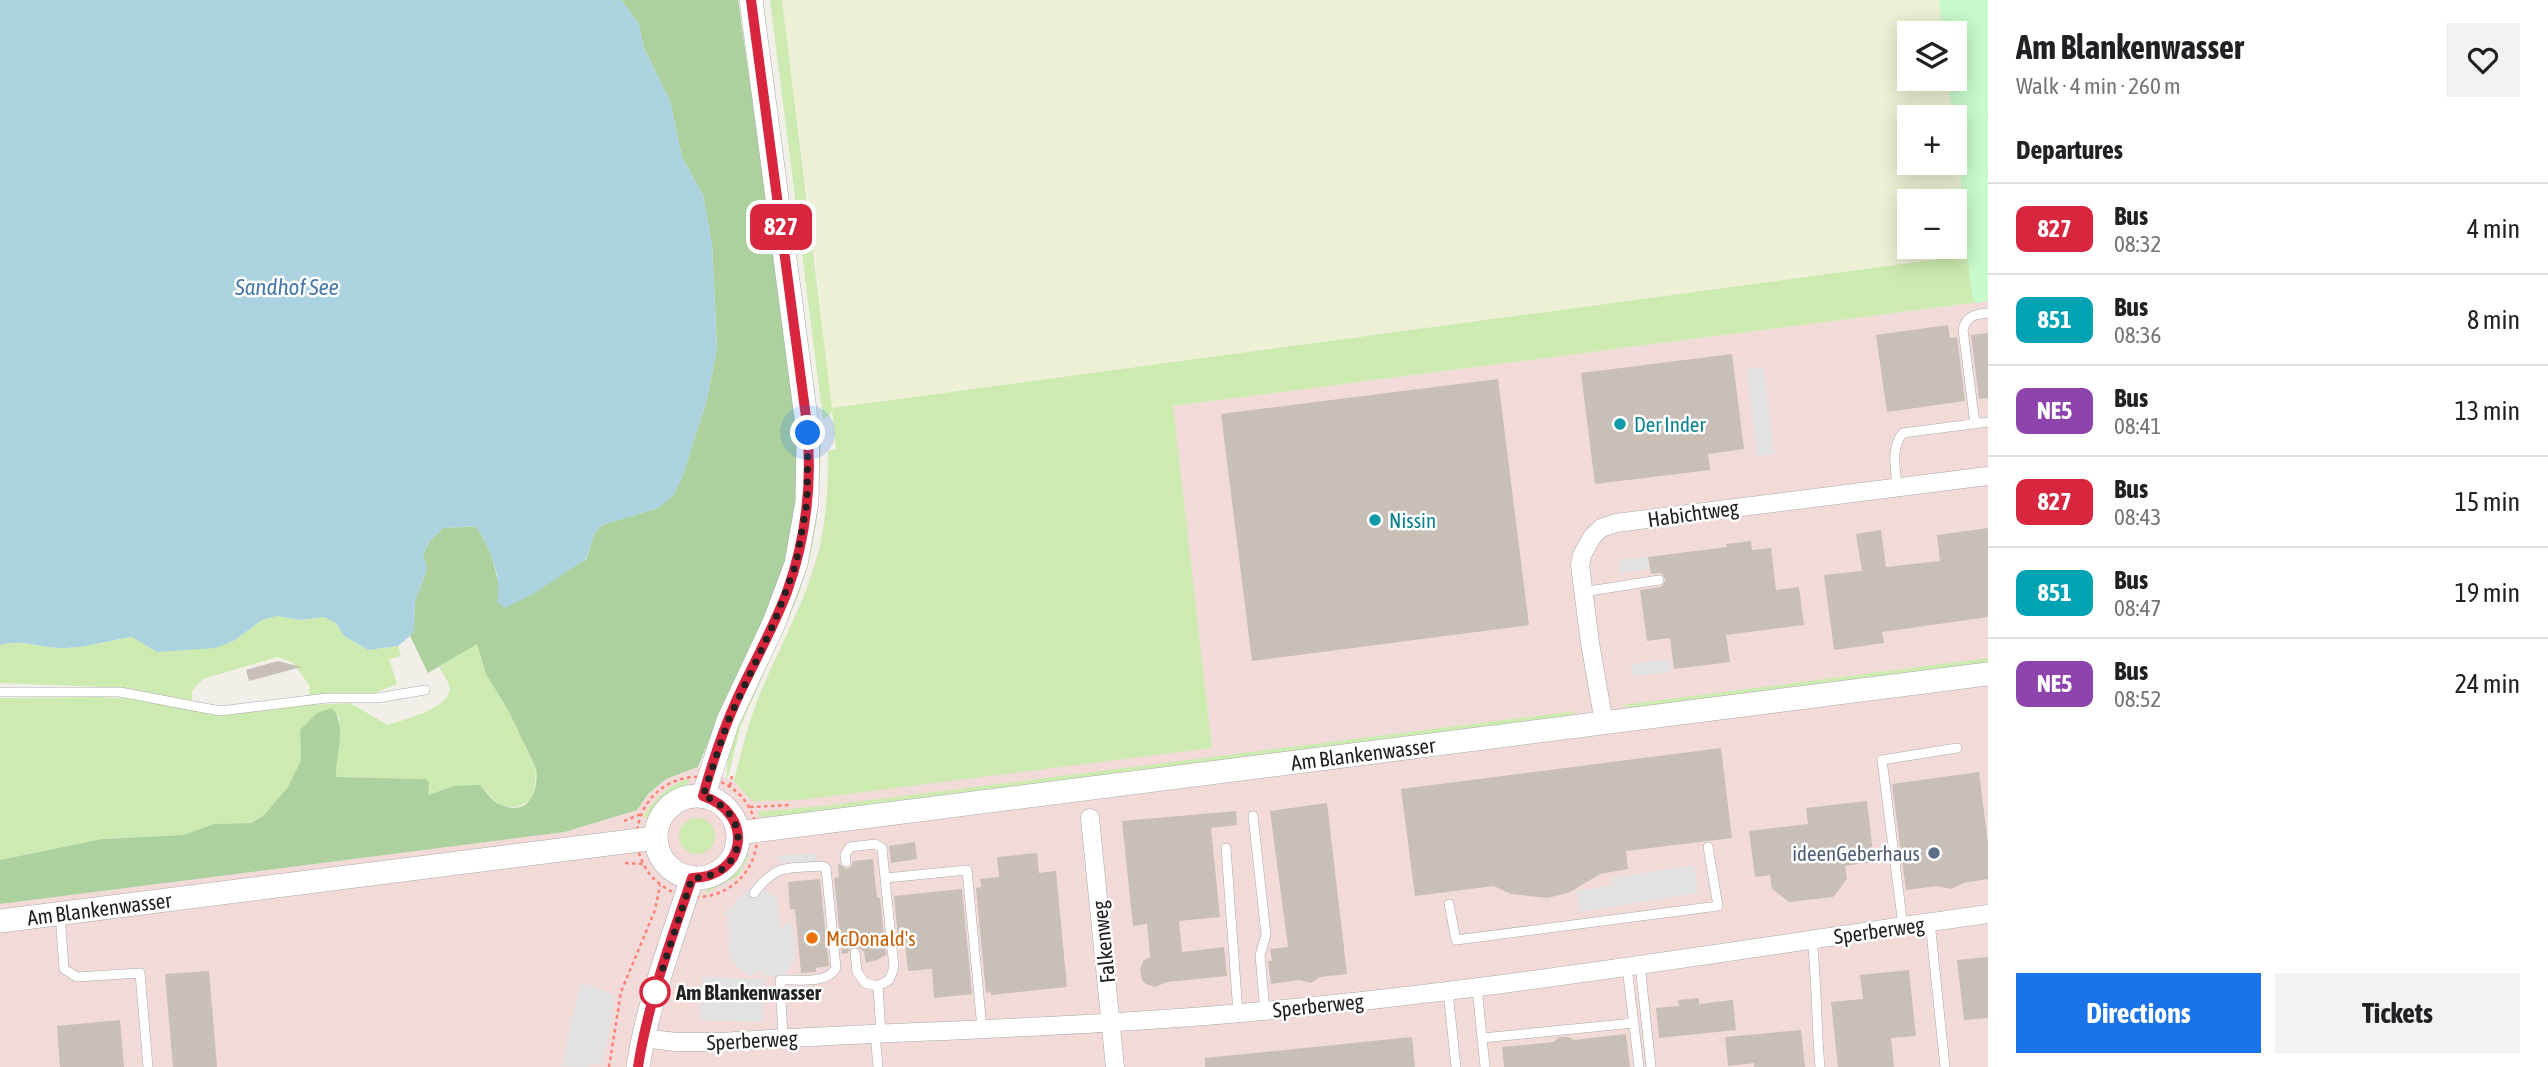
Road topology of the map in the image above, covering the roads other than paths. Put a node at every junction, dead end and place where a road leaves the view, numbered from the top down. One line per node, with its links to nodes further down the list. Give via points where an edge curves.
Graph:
1 (751, 0): 14 (street, via 808,433 807,502 787,592 736,701)
2 (1988, 313): 4 (lane, via 1974,314 1964,330)
3 (1988, 422): 4 (lane)
4 (1975, 424): 6 (lane, via 1903,433 1894,453)
5 (1988, 476): 6 (street, Habichtweg)
6 (1897, 487): 8 (street, Habichtweg, via 1601,528 1582,555)
7 (1659, 580): 8 (lane)
8 (1583, 592): 12 (street, Habichtweg)
9 (1988, 674): 12 (street, Am Blankenwasser)
10 (425, 690): 11 (lane, via 220,711 120,692)
11 (0, 692)
12 (1604, 723): 17 (street, Am Blankenwasser)
13 (1957, 748): 30 (lane, via 1882,760)
14 (706, 787): 17 (street); 18 (street, via 668,807)
15 (1253, 817): 37 (lane, via 1266,935 1260,955)
16 (1090, 818): 39 (street, Falkenweg)
17 (748, 832): 23 (street, via 725,867)
18 (646, 839): 23 (street); 26 (street, Am Blankenwasser)
19 (1708, 847): 25 (lane, via 1718,906 1456,940)
20 (1226, 848): 38 (lane)
21 (846, 862): 22 (lane, via 850,848 878,845)
22 (886, 878): 34 (lane, via 894,968); 41 (lane, via 967,870)
23 (689, 887): 43 (street)
24 (754, 893): 44 (lane, via 776,870 826,868 836,968 826,978 780,980)
25 (1449, 904)
26 (60, 914): 28 (street, Am Blankenwasser); 46 (lane, via 64,969 77,977 141,973)
27 (1988, 914): 29 (street, Sperberweg)
28 (0, 921)
29 (1930, 922): 30 (street, Sperberweg); 55 (lane)
30 (1903, 926): 31 (street, Sperberweg)
31 (1812, 939): 33 (street, Sperberweg); 54 (lane)
32 (855, 953): 34 (lane, via 860,978)
33 (1634, 966): 35 (street, Sperberweg); 40 (lane); 53 (lane)
34 (878, 986): 42 (lane)
35 (1477, 988): 36 (street, Sperberweg); 45 (lane)
36 (1448, 992): 37 (street, Sperberweg); 50 (lane)
37 (1265, 1011): 38 (street, Sperberweg)
38 (1238, 1013): 39 (street, Sperberweg)
39 (1111, 1022): 41 (street, Sperberweg); 49 (street, Falkenweg)
40 (1634, 1023): 45 (lane); 52 (lane)
41 (982, 1028): 42 (street, Sperberweg)
42 (878, 1034): 44 (street, Sperberweg); 48 (lane)
43 (642, 1038): 44 (street, Sperberweg, via 698,1042); 47 (street)
44 (783, 1038)
45 (1482, 1038): 51 (lane)
46 (148, 1067)
47 (638, 1067)
48 (878, 1067)
49 (1115, 1067)
50 (1456, 1067)
51 (1485, 1067)
52 (1639, 1067)
53 (1651, 1067)
54 (1820, 1067)
55 (1945, 1067)

